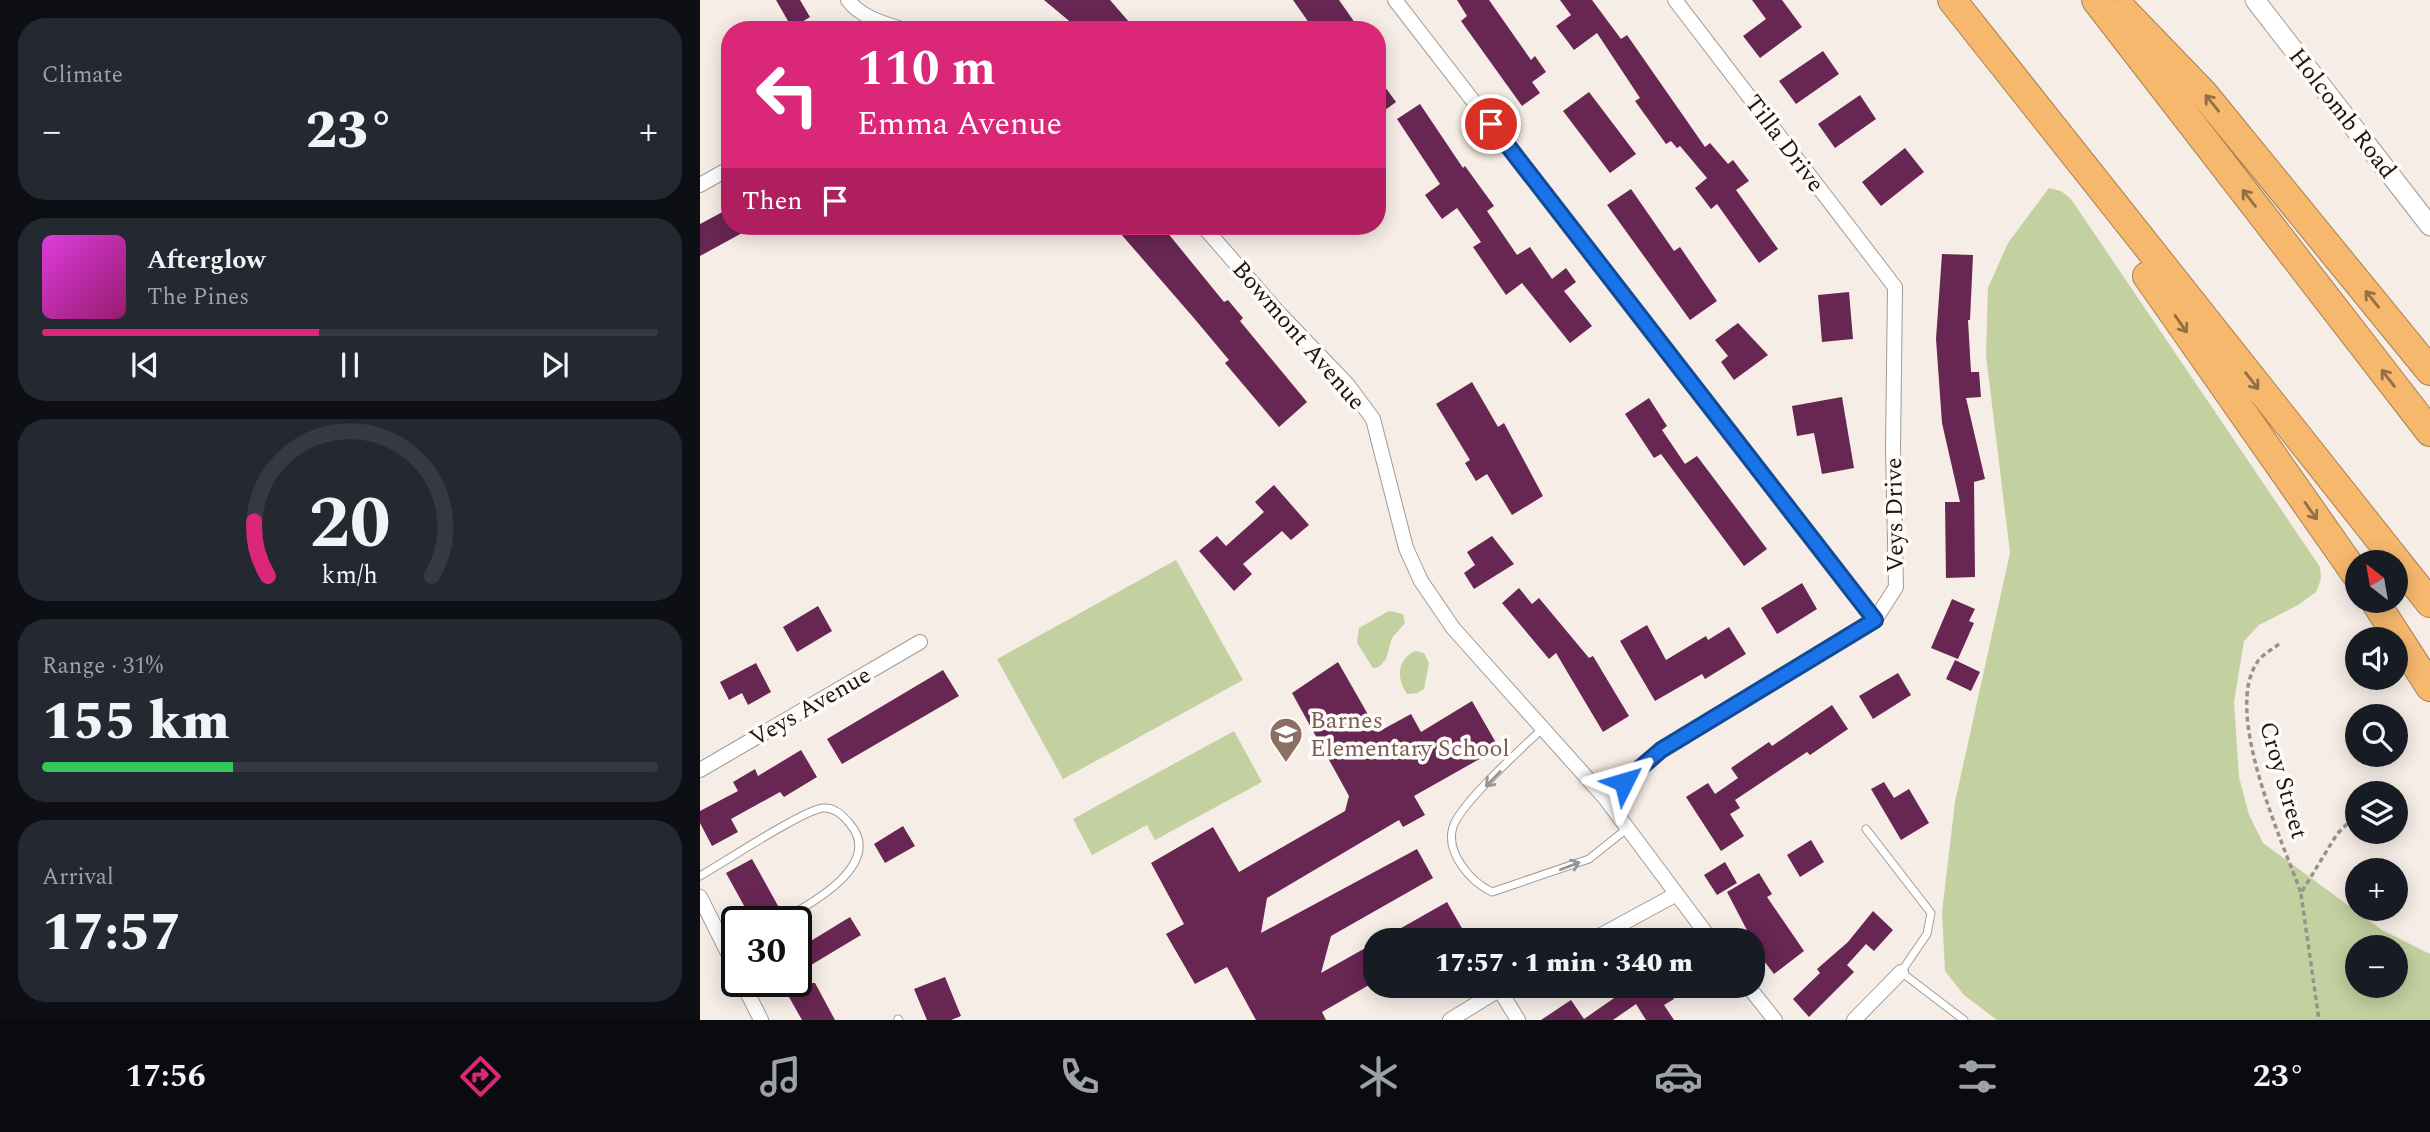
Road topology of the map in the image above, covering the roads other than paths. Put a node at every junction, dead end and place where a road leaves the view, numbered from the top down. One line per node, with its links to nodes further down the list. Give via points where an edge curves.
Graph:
1 (848, 0): 8 (street)
2 (1395, 0): 20 (street)
3 (1675, 0): 14 (street, Tilla Drive)
4 (1952, 0): 9 (highway)
5 (2096, 0): 16 (highway, one-way to 5)
6 (2114, 0): 15 (highway, one-way to 6, via 2204,93)
7 (2255, 0): 12 (street, Holcomb Road)
8 (878, 21)
9 (2004, 66): 17 (highway, one-way to 17); 18 (highway, one-way to 18)
10 (721, 172): 11 (street)
11 (700, 185)
12 (2430, 226)
13 (1211, 235): 23 (street, Bowmont Avenue, via 1348,384 1373,419 1406,548 1421,581 1453,628)
14 (1895, 287): 20 (street, Veys Drive, via 1896,587)
15 (2430, 371)
16 (2430, 432)
17 (2345, 559)
18 (2430, 603)
19 (2382, 613): 22 (highway)
20 (1875, 620): 25 (street, Veys Drive, via 1661,750)
21 (920, 642): 24 (street, Veys Avenue)
22 (2430, 687)
23 (1541, 730): 25 (street, Bowmont Avenue); 27 (lane, one-way to 27, via 1453,826 1452,845 1475,884 1492,892 1540,877 1589,859)
24 (700, 770)
25 (1605, 798): 27 (street)
26 (1866, 829): 35 (lane, via 1931,913 1927,934)
27 (1631, 830): 29 (street)
28 (700, 876): 31 (lane, via 806,814 826,808 852,826 859,841 856,862 833,887)
29 (1675, 895): 32 (street); 33 (street)
30 (700, 897): 34 (street)
31 (803, 906)
32 (1614, 928)
33 (1701, 928)
34 (721, 929)
35 (1901, 972): 44 (street); 45 (lane)
36 (750, 997): 40 (street)
37 (1485, 998): 41 (street)
38 (1508, 998): 42 (street)
39 (1757, 998): 43 (street)
40 (761, 1020)
41 (1450, 1020)
42 (1518, 1020)
43 (1775, 1020)
44 (1854, 1020)
45 (1964, 1020)

